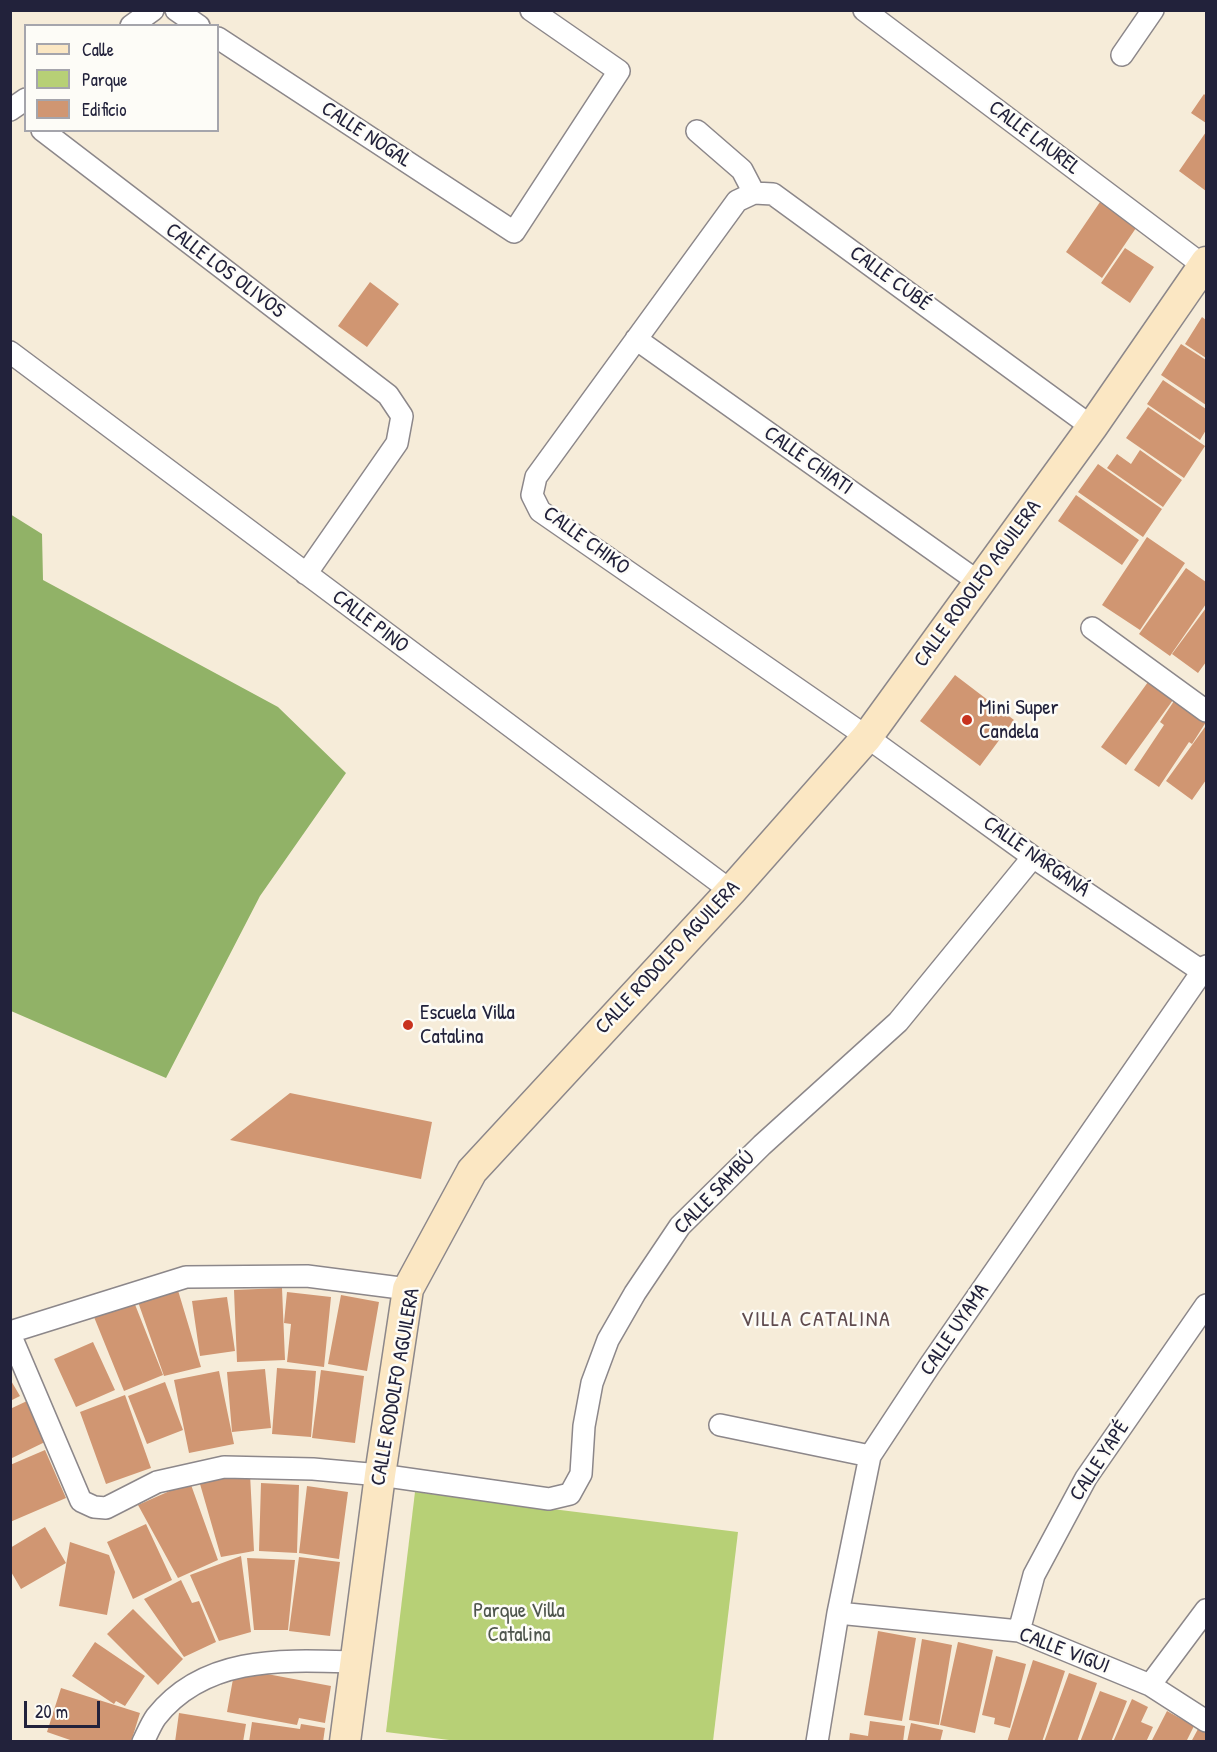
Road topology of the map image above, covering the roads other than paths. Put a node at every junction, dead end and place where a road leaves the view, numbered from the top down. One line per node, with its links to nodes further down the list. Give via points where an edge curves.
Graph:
1 (153, 10): 6 (street)
2 (176, 10): 7 (street)
3 (531, 10): 8 (street, CALLE NOGAL, via 619,71 514,232)
4 (864, 10): 13 (street, CALLE LAUREL)
5 (1153, 10): 9 (street)
6 (134, 24)
7 (196, 24)
8 (219, 39)
9 (1122, 55)
10 (697, 131): 12 (street, via 742,170)
11 (45, 132): 17 (street, CALLE LOS OLIVOS, via 388,395 402,416 397,444)
12 (754, 193): 14 (street, CALLE CHIKO, via 737,201); 16 (street, CALLE CUBÉ, via 773,194)
13 (1205, 264): 16 (street, CALLE RODOLFO AGUILERA)
14 (636, 339): 18 (street, CALLE CHIATI); 21 (street, CALLE CHIKO, via 536,477 532,495 540,511)
15 (10, 352): 17 (street, CALLE PINO)
16 (1092, 427): 18 (street, CALLE RODOLFO AGUILERA)
17 (306, 574): 23 (street, CALLE PINO)
18 (980, 583): 21 (street, CALLE RODOLFO AGUILERA)
19 (1092, 628): 20 (street)
20 (1206, 711)
21 (867, 737): 22 (street, CALLE NARGANÁ); 23 (street, CALLE RODOLFO AGUILERA)
22 (1033, 857): 24 (street, CALLE NARGANÁ); 30 (street, CALLE SAMBÚ, via 898,1022 762,1145 680,1226 608,1340 592,1383 581,1474 570,1494 549,1499)
23 (732, 891): 25 (street, CALLE RODOLFO AGUILERA, via 472,1171)
24 (1205, 970): 29 (street, CALLE UYAMA)
25 (408, 1289): 27 (street, via 307,1276 186,1277); 30 (street, CALLE RODOLFO AGUILERA)
26 (1206, 1305): 33 (street, CALLE YAPÉ, via 1086,1478 1034,1575)
27 (10, 1333): 30 (street, CALLE SAMBÚ, via 81,1501 94,1507 106,1508 157,1482 224,1467)
28 (720, 1425): 29 (street)
29 (870, 1456): 32 (street, CALLE UYAMA)
30 (380, 1475): 34 (street, CALLE RODOLFO AGUILERA)
31 (1206, 1610): 35 (street)
32 (838, 1613): 33 (street, CALLE VIGUI); 39 (street, CALLE UYAMA)
33 (1019, 1631): 35 (street, CALLE VIGUI)
34 (355, 1662): 37 (street, via 235,1666 179,1695 155,1718); 38 (street, CALLE RODOLFO AGUILERA)
35 (1150, 1685): 36 (street, CALLE VIGUI)
36 (1206, 1721)
37 (143, 1742)
38 (345, 1742)
39 (817, 1742)

